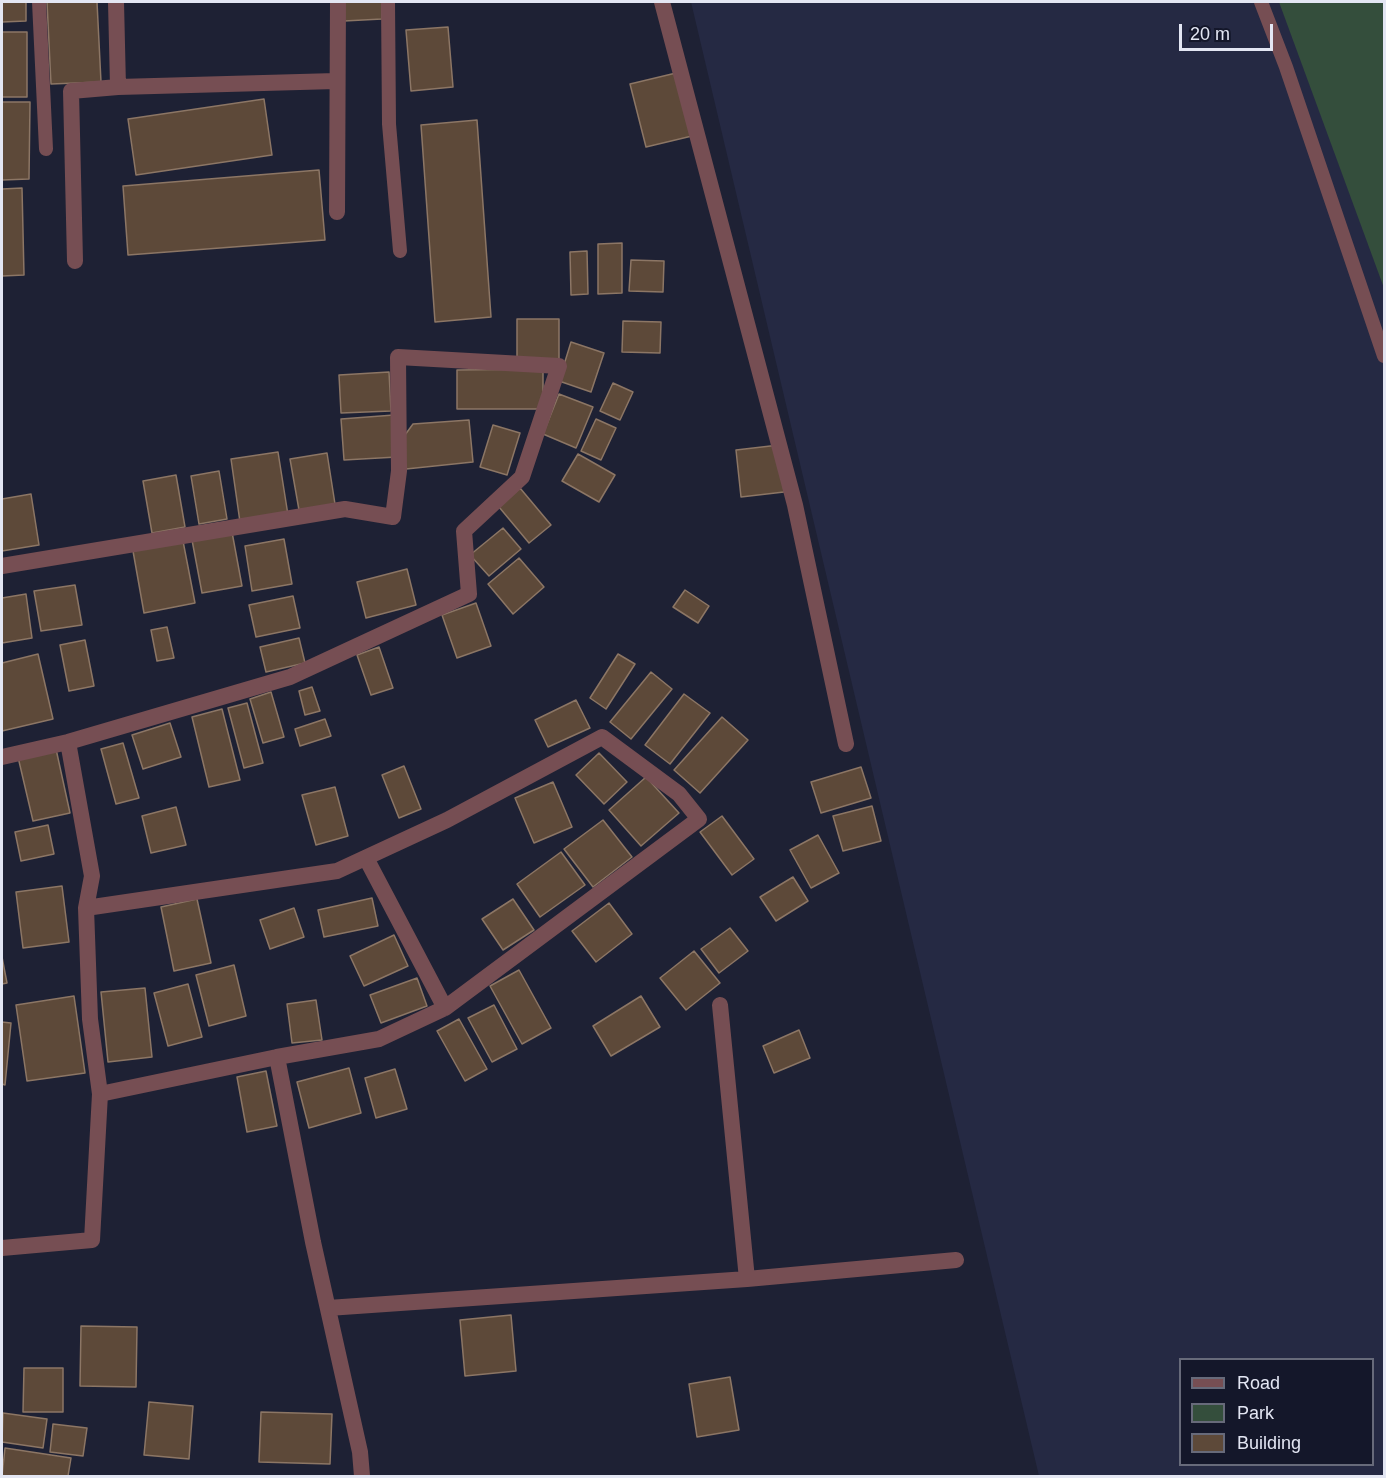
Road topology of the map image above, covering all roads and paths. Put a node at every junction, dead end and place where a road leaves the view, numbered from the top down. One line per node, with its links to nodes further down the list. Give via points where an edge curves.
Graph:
1 (39, 2): 9 (lane)
2 (116, 2): 8 (street)
3 (338, 2): 7 (street)
4 (388, 2): 11 (lane, via 389,124)
5 (662, 2): 16 (street, via 795,505)
6 (1261, 2): 13 (lane)
7 (336, 81): 8 (street); 10 (street)
8 (118, 87): 12 (street, via 70,91)
9 (46, 149)
10 (337, 212)
11 (400, 251)
12 (75, 261)
13 (1384, 356)
14 (2, 566): 15 (street, via 345,509 393,517 399,471 398,357 559,366 522,477 464,531 469,594 290,677)
15 (68, 742): 17 (street); 19 (street, via 92,876)
16 (846, 744)
17 (2, 757)
18 (366, 858): 19 (street, via 337,871); 21 (street); 21 (street, via 447,820 602,737 679,794 699,819)
19 (86, 908): 23 (street, via 90,1019)
20 (720, 1005): 26 (street)
21 (445, 1008): 22 (street, via 379,1039)
22 (277, 1058): 23 (street); 27 (street)
23 (100, 1094): 24 (street, via 92,1240)
24 (2, 1248)
25 (956, 1260): 26 (street)
26 (747, 1279): 27 (street)
27 (328, 1308): 28 (street)
28 (362, 1476)

